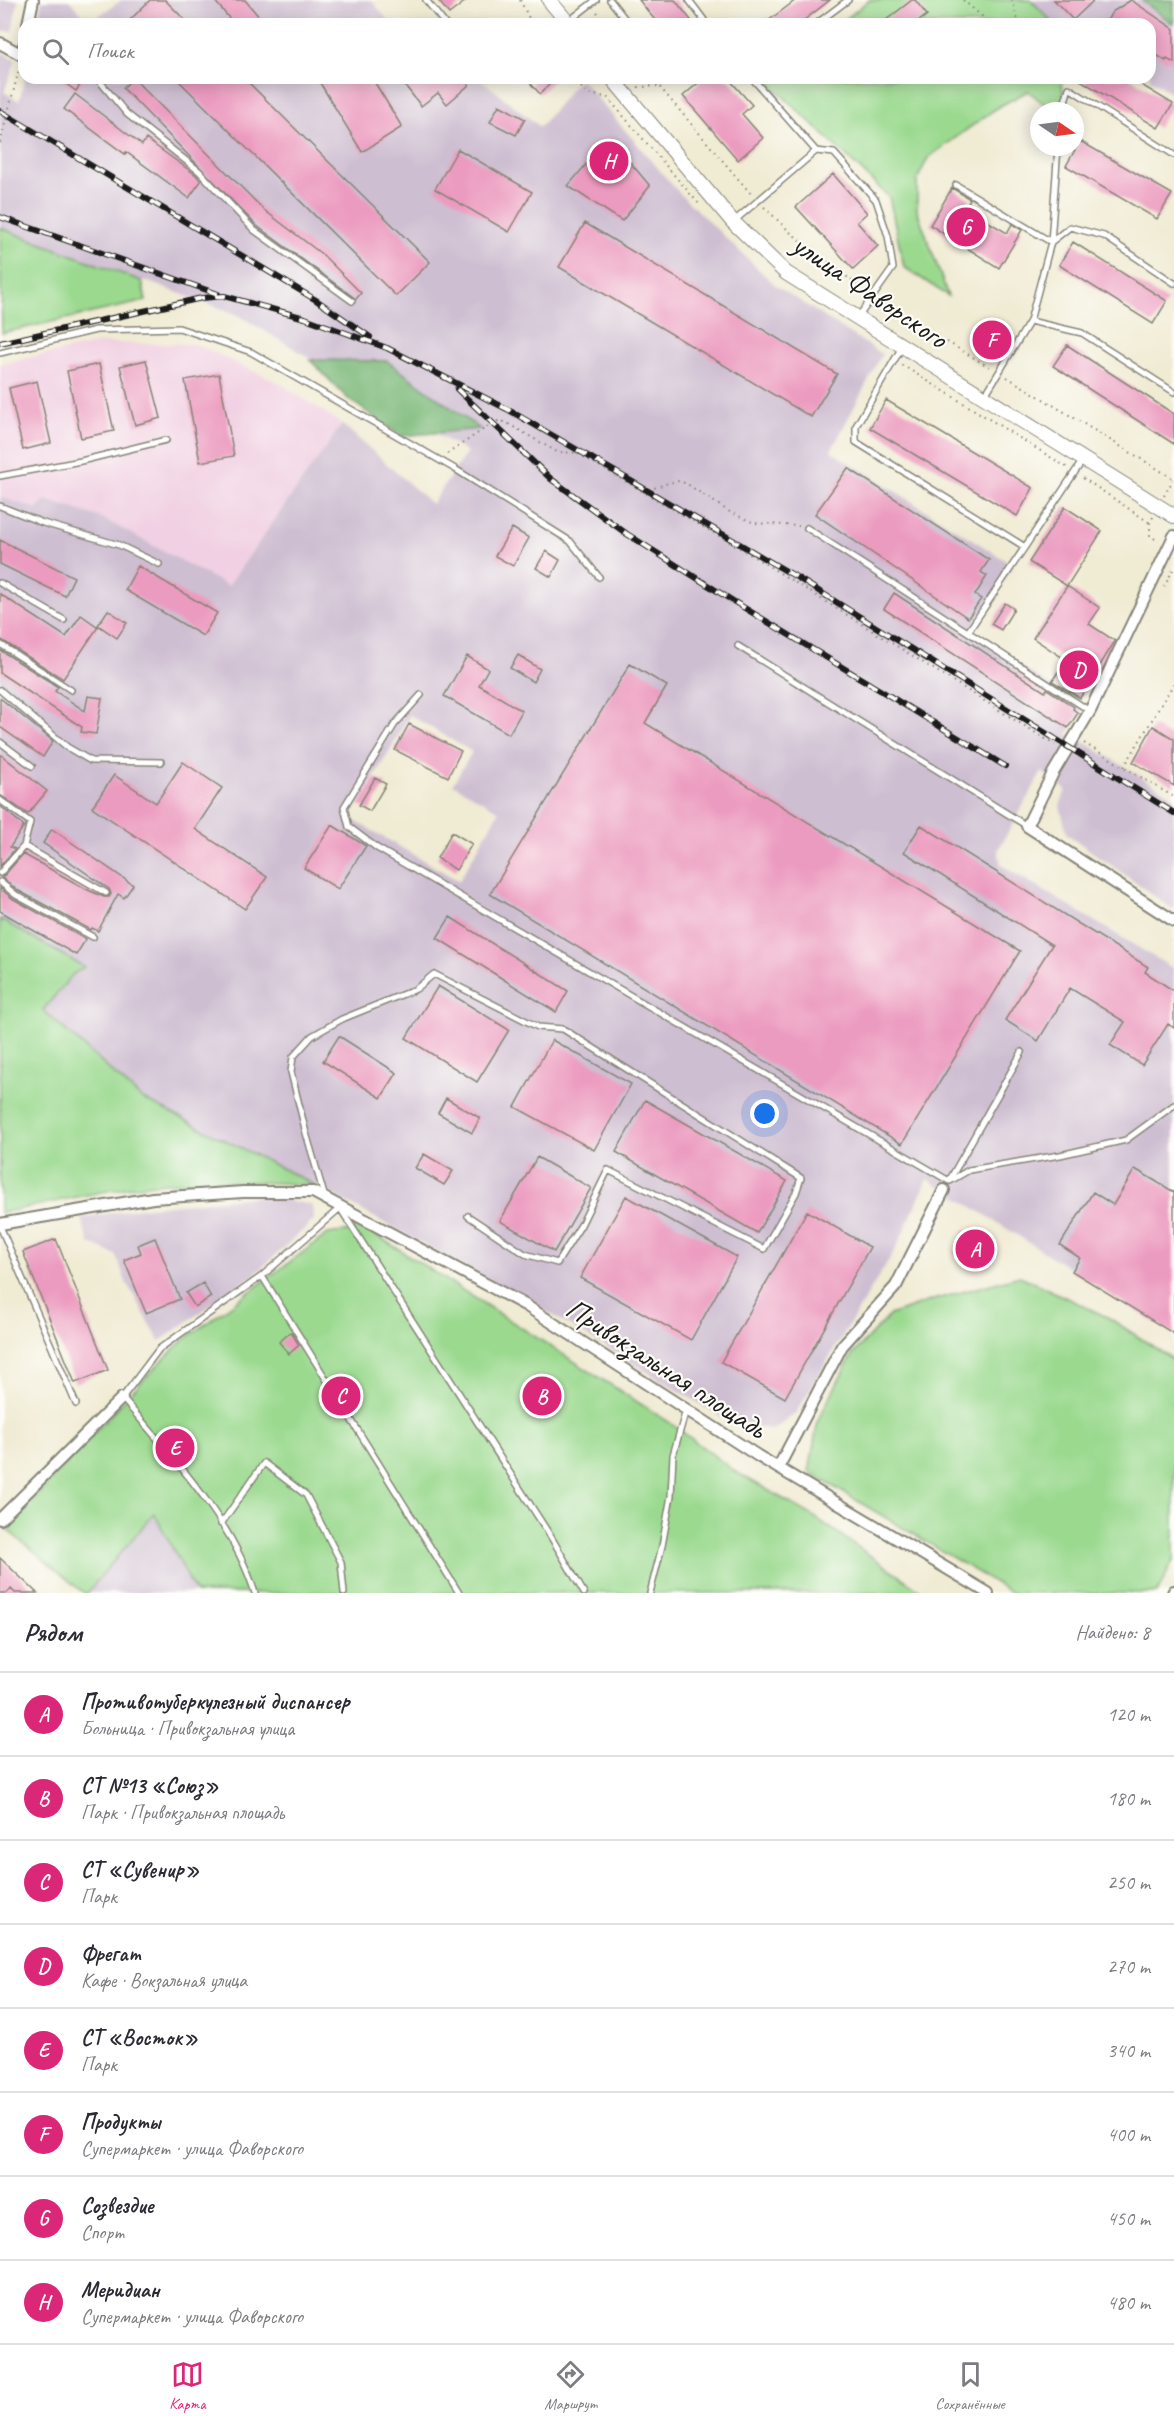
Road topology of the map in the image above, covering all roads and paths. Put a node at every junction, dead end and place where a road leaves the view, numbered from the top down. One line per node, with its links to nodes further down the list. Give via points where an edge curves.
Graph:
1 (33, 0): 12 (street)
2 (426, 0): 13 (lane)
3 (520, 0): 14 (path)
4 (549, 0): 15 (street)
5 (596, 0): 11 (lane)
6 (610, 0): 18 (lane)
7 (689, 0): 19 (lane)
8 (848, 0): 20 (lane)
9 (963, 0): 21 (path)
10 (1012, 0): 22 (path)
11 (590, 4): 16 (lane); 17 (path)
12 (29, 18)
13 (440, 18)
14 (529, 18)
15 (564, 18)
16 (574, 18)
17 (602, 18)
18 (624, 18)
19 (701, 18)
20 (824, 18)
21 (984, 18)
22 (1017, 18)
23 (0, 43): 24 (street)
24 (18, 49)
25 (18, 71): 34 (path)
26 (102, 84): 44 (lane, via 127,114 199,171 254,230)
27 (578, 84): 32 (path, via 587,94)
28 (617, 84): 40 (street, улица Фаворского)
29 (757, 84): 35 (lane)
30 (659, 86): 31 (path); 39 (path)
31 (636, 87)
32 (607, 97)
33 (1065, 102): 36 (lane, via 1069,88)
34 (0, 144)
35 (816, 151): 39 (lane); 43 (lane, via 834,153 876,200 888,236 892,268)
36 (1174, 155)
37 (1057, 156): 41 (lane)
38 (956, 185): 41 (lane)
39 (757, 200): 40 (lane); 43 (path, via 790,232)
40 (733, 222): 45 (street, улица Фаворского, via 786,273)
41 (1051, 242): 42 (lane, via 1070,227 1104,236); 46 (lane)
42 (1174, 284)
43 (872, 297): 45 (lane); 50 (path)
44 (352, 301)
45 (857, 319): 47 (street, улица Фаворского)
46 (1030, 321): 50 (lane); 51 (lane, via 1082,333)
47 (902, 347): 49 (lane); 52 (street, улица Фаворского)
48 (0, 353): 54 (lane, via 96,330 179,328 251,352)
49 (895, 360): 56 (path); 65 (lane, via 856,426 856,442)
50 (999, 373): 52 (lane); 58 (path)
51 (1174, 392)
52 (984, 398): 55 (street, улица Фаворского)
53 (166, 440): 57 (lane)
54 (435, 459): 59 (path, via 496,421 505,422 557,452 577,453); 67 (lane, via 570,541)
55 (1083, 460): 56 (lane); 61 (street, улица Фаворского)
56 (1075, 473): 62 (path); 65 (lane)
57 (0, 476)
58 (1174, 479)
59 (643, 492): 63 (path, via 679,481 754,523); 80 (path)
60 (0, 506): 66 (lane, via 119,545)
61 (1174, 516)
62 (1150, 523)
63 (807, 528): 70 (lane)
64 (1174, 536): 77 (street)
65 (1025, 547): 70 (lane)
66 (159, 564)
67 (599, 577)
68 (0, 583): 69 (lane)
69 (64, 621)
70 (968, 633): 77 (lane)
71 (0, 644): 75 (lane)
72 (738, 646): 86 (lane)
73 (1174, 683): 83 (path)
74 (0, 690): 81 (lane, via 67,747 91,761)
75 (71, 690)
76 (421, 695): 95 (lane, via 395,724 344,807 349,826 376,848)
77 (1090, 711): 80 (street)
78 (0, 742): 82 (lane)
79 (1090, 747): 83 (path)
80 (1065, 751): 86 (street)
81 (161, 762)
82 (32, 766)
83 (1124, 767): 84 (path)
84 (1174, 797)
85 (0, 800): 87 (lane, via 30,822)
86 (1027, 826): 91 (street)
87 (24, 846): 88 (lane); 90 (lane)
88 (0, 873)
89 (0, 882): 92 (lane, via 16,896)
90 (106, 893)
91 (1174, 921)
92 (93, 937)
93 (1022, 1052): 95 (lane)
94 (1174, 1105): 95 (lane, via 1126,1140 969,1170)
95 (947, 1185): 104 (street, via 896,1286 842,1346)
96 (326, 1199): 97 (street, Привокзальная площадь); 98 (lane, via 291,1072 293,1057 312,1036 342,1019 416,989 434,974 538,1027 563,1029 801,1178 764,1249 608,1170 557,1263 525,1254); 99 (street, Привокзальная площадь, via 313,1192 153,1198)
97 (340, 1208): 100 (lane); 103 (street, Привокзальная площадь, via 525,1305); 110 (lane)
98 (468, 1216)
99 (0, 1225): 102 (lane)
100 (262, 1276): 101 (lane, via 159,1349); 109 (lane)
101 (122, 1398): 105 (street); 106 (lane, via 177,1462)
102 (76, 1404)
103 (686, 1409): 104 (street, Привокзальная площадь); 111 (lane, via 673,1455 663,1546)
104 (778, 1468): 112 (street, Привокзальная площадь)
105 (0, 1519)
106 (221, 1524): 107 (lane, via 246,1564); 108 (lane, via 264,1463 306,1495 341,1562)
107 (255, 1593)
108 (344, 1593)
109 (459, 1593)
110 (584, 1593)
111 (650, 1593)
112 (988, 1593)

